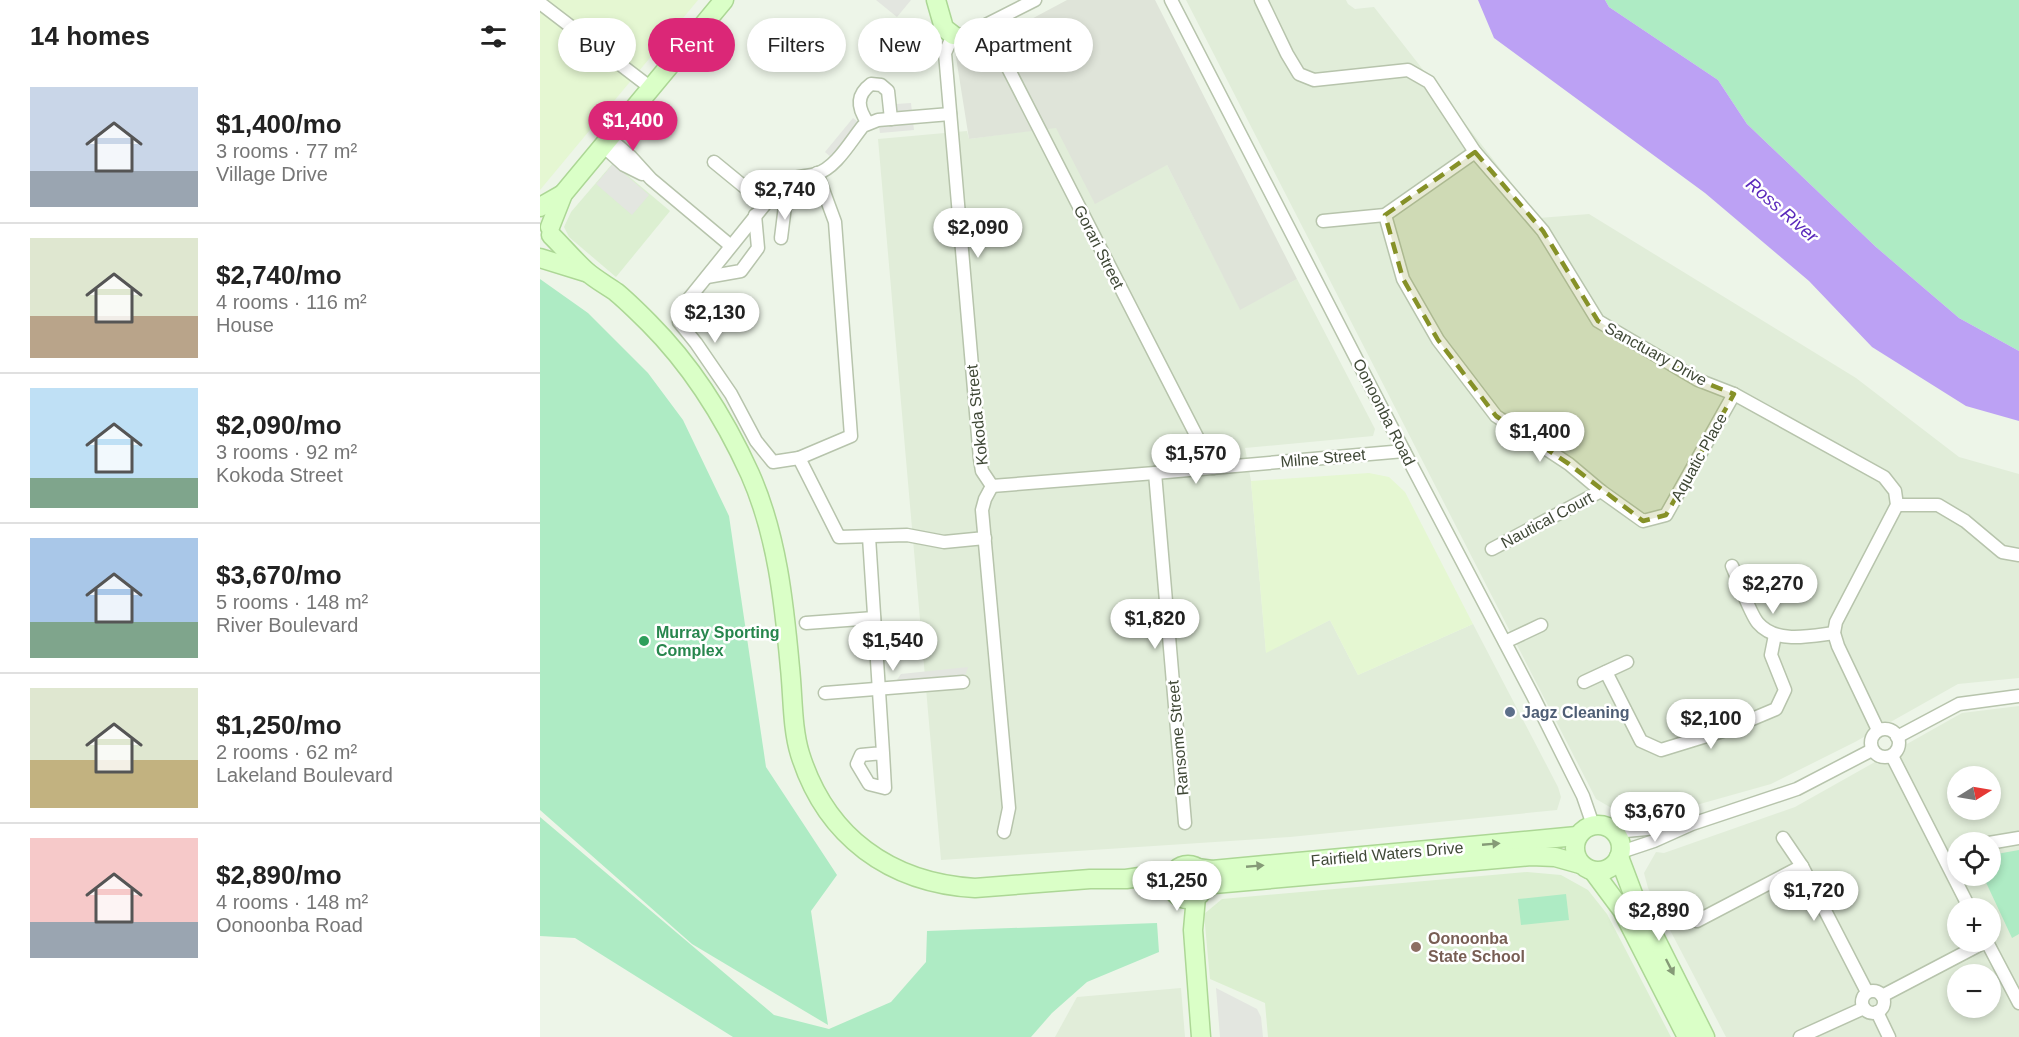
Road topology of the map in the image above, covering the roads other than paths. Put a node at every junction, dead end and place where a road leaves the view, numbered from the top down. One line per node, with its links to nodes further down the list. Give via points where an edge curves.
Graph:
1 (724, 0): 10 (street)
2 (936, 0): 8 (street, via 944,28)
3 (1035, 0): 7 (street)
4 (1171, 0): 33 (street, Oonoonba Road)
5 (1261, 0): 15 (street, Sanctuary Drive, via 1299,74 1314,80 1408,70 1429,82)
6 (540, 3): 10 (street)
7 (1000, 18)
8 (953, 35): 11 (street, Kokoda Street, via 945,53)
9 (1010, 72): 35 (street, Gorari Street)
10 (651, 88): 14 (street)
11 (950, 114): 12 (street); 37 (street, Kokoda Street, via 980,459 982,471)
12 (891, 119): 13 (street); 13 (street, via 888,91 871,84 859,99)
13 (868, 123): 17 (street, via 832,165)
14 (605, 141): 18 (street); 28 (street, via 624,165 651,179)
15 (1475, 152): 24 (street); 32 (street, Sanctuary Drive, via 1543,231 1598,321 1698,380)
16 (714, 162): 19 (street)
17 (817, 174): 19 (street, via 786,179); 34 (street, via 835,222 851,436)
18 (563, 194): 22 (street); 26 (street)
19 (768, 199): 21 (street); 23 (street)
20 (809, 200): 21 (street)
21 (785, 206): 27 (street)
22 (540, 207)
23 (755, 215): 28 (street); 31 (street, via 758,249 741,271)
24 (1386, 215): 25 (street); 38 (street, Aquatic Place, via 1403,279 1438,340 1496,416 1569,464)
25 (1323, 221)
26 (547, 226): 29 (street, via 548,249); 30 (street)
27 (781, 238)
28 (731, 246): 31 (street)
29 (540, 257): 30 (street)
30 (587, 272): 78 (street, via 618,294 680,357 732,437 751,476 777,560 799,752 816,795 832,818 871,855 936,884 975,888)
31 (707, 277): 34 (street, via 683,306 679,322 773,462)
32 (1734, 394): 38 (street, Aquatic Place, via 1666,515 1643,521); 39 (street, Sanctuary Drive, via 1884,477 1895,491)
33 (1404, 451): 35 (street, Milne Street); 50 (street, Oonoonba Road)
34 (799, 458): 40 (street, via 838,537)
35 (1213, 468): 36 (street, Milne Street)
36 (1155, 473): 37 (street, Milne Street); 63 (street, Ransome Street)
37 (992, 486): 41 (street, Kokoda Street, via 983,505)
38 (1601, 491): 42 (street, Nautical Court)
39 (1897, 505): 43 (street, via 1938,505 1965,521 2002,552); 48 (street, via 1836,622)
40 (869, 537): 41 (street, via 908,535 944,542); 45 (street)
41 (985, 538): 66 (street, Kokoda Street, via 1009,808)
42 (1492, 549)
43 (2019, 555)
44 (1732, 566): 49 (street, via 1758,622)
45 (874, 618): 46 (street); 55 (street)
46 (806, 623)
47 (1541, 625): 50 (street)
48 (1834, 633): 49 (street, via 1802,638); 58 (street)
49 (1775, 635): 52 (street, via 1771,655 1785,690 1776,708 1661,750 1641,741)
50 (1505, 642): 65 (street, Oonoonba Road, via 1583,796)
51 (1627, 662): 52 (street)
52 (1605, 672): 54 (street)
53 (963, 682): 55 (street)
54 (1584, 682)
55 (878, 688): 56 (street); 61 (street)
56 (825, 693)
57 (2019, 696): 59 (street, via 1959,704)
58 (1878, 730): 59 (street, via 1887,729); 60 (street, via 1870,741)
59 (1898, 736): 62 (street, via 1899,745)
60 (1872, 750): 62 (street, via 1878,757); 64 (street, via 1797,789)
61 (883, 753)
62 (1892, 756): 72 (street)
63 (1185, 823)
64 (1692, 824): 67 (street); 73 (street)
65 (1593, 825): 67 (street); 68 (street)
66 (1004, 832)
67 (1615, 832): 73 (street)
68 (1577, 836): 75 (street, via 1574,850); 76 (street, Fairfield Waters Drive, one-way to 68, via 1212,870)
69 (1783, 838): 74 (street)
70 (2019, 838): 71 (street)
71 (2001, 841)
72 (1947, 851)
73 (1620, 854): 75 (street, via 1608,868); 90 (street, one-way to 90, via 1633,894)
74 (1802, 866): 80 (street); 83 (street)
75 (1587, 867): 79 (street, Fairfield Waters Drive, via 1555,857 1531,856 1214,884); 89 (street, via 1622,910)
76 (1197, 868): 77 (street, via 1187,865); 79 (street, via 1203,876)
77 (1174, 872): 78 (street); 79 (street, via 1171,883)
78 (1126, 879): 79 (street)
79 (1189, 894): 88 (street)
80 (1697, 921)
81 (1967, 952): 84 (street)
82 (1991, 952): 85 (street)
83 (1867, 992): 84 (street, via 1875,991); 86 (street, via 1863,997)
84 (1882, 996): 87 (street, via 1884,1003)
85 (2019, 1003)
86 (1864, 1008): 87 (street, via 1870,1013); 91 (street)
87 (1877, 1012): 92 (street)
88 (1201, 1037)
89 (1687, 1037)
90 (1705, 1037)
91 (1800, 1037)
92 (1889, 1037)

